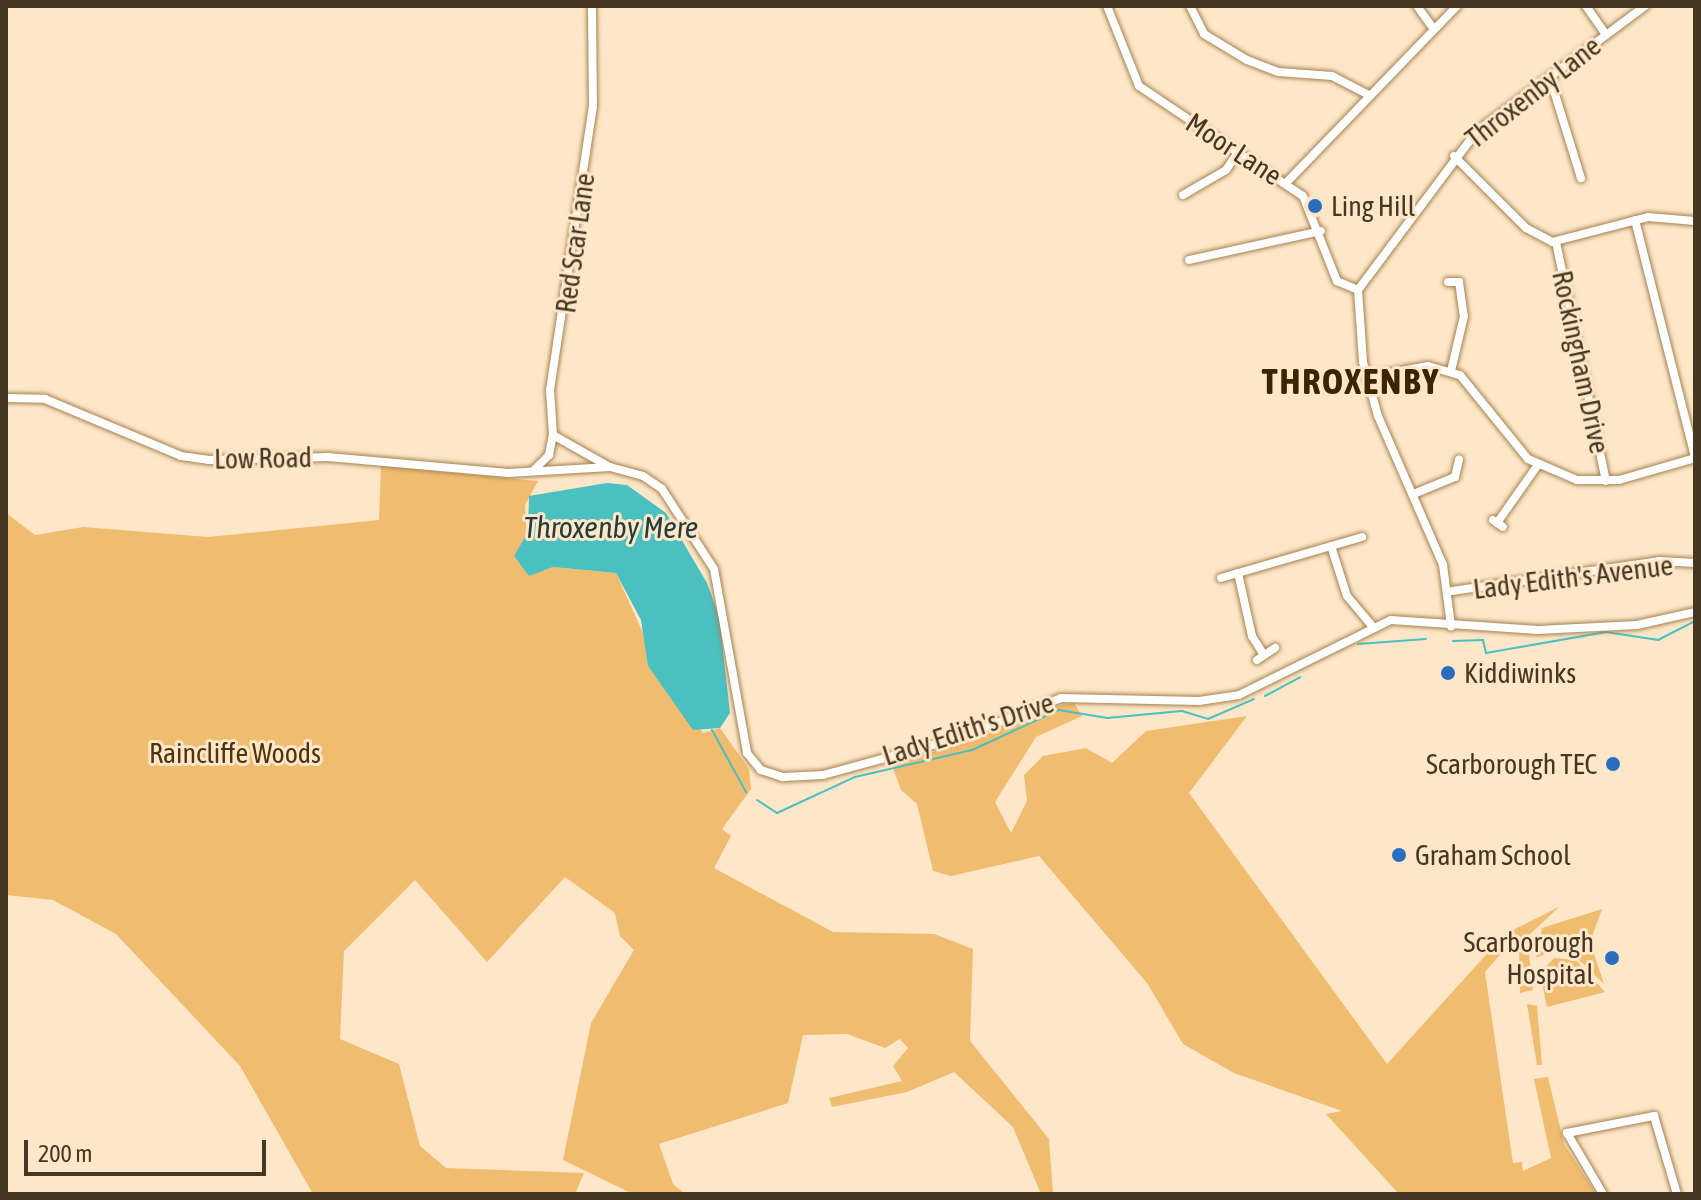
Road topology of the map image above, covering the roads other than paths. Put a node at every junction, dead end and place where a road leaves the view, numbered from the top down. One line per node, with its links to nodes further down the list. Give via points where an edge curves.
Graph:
1 (592, 6): 27 (street, Red Scar Lane, via 593,107 550,390)
2 (1107, 6): 12 (street, Moor Lane, via 1139,86)
3 (1190, 6): 11 (street, via 1204,34 1247,60 1279,72 1332,76)
4 (1417, 6): 8 (street)
5 (1457, 6): 8 (street)
6 (1586, 6): 9 (street)
7 (1645, 6): 9 (street, Throxenby Lane)
8 (1431, 25): 11 (street)
9 (1606, 35): 10 (street, Throxenby Lane)
10 (1550, 78): 13 (street, Throxenby Lane); 14 (street)
11 (1369, 95): 15 (street)
12 (1238, 152): 15 (street, Moor Lane); 16 (street, via 1226,170)
13 (1454, 156): 20 (street, via 1532,234); 23 (street, Throxenby Lane, via 1371,282)
14 (1581, 178)
15 (1286, 183): 19 (street, Moor Lane, via 1312,208)
16 (1181, 195)
17 (1635, 220): 18 (street); 20 (street); 28 (street)
18 (1695, 221)
19 (1321, 231): 21 (street); 23 (street, Moor Lane, via 1337,281)
20 (1556, 242): 33 (street, Rockingham Drive)
21 (1188, 261)
22 (1448, 282): 24 (street, via 1459,282 1463,328)
23 (1358, 290): 25 (street)
24 (1451, 371): 25 (street, via 1419,366); 30 (street, via 1472,381)
25 (1369, 377): 34 (street, via 1378,416)
26 (6, 398): 32 (street, Low Road, via 45,399 181,456)
27 (553, 435): 31 (street); 32 (street, via 549,455)
28 (1695, 458): 33 (street)
29 (1459, 459): 34 (street, via 1455,477)
30 (1537, 466): 33 (street); 35 (street)
31 (610, 467): 32 (street, Lady Edith's Drive); 43 (street, Lady Edith's Drive, via 662,489 706,553 724,599 747,753 761,770 783,777 823,775 958,738 1061,698 1199,701 1239,695)
32 (532, 472)
33 (1606, 481)
34 (1416, 493): 41 (street)
35 (1498, 523)
36 (1362, 537): 37 (street)
37 (1331, 546): 39 (street); 43 (street, via 1347,596)
38 (1695, 563): 41 (street, Lady Edith's Avenue, via 1659,561)
39 (1238, 573): 40 (street); 45 (street, via 1260,657)
40 (1221, 578)
41 (1452, 591): 44 (street)
42 (1695, 612): 44 (street, Lady Edith's Drive, via 1637,625)
43 (1371, 625): 44 (street, Lady Edith's Drive)
44 (1451, 626)
45 (1275, 648)
46 (1603, 1194): 47 (street, via 1567,1133 1654,1116)
47 (1677, 1194)

